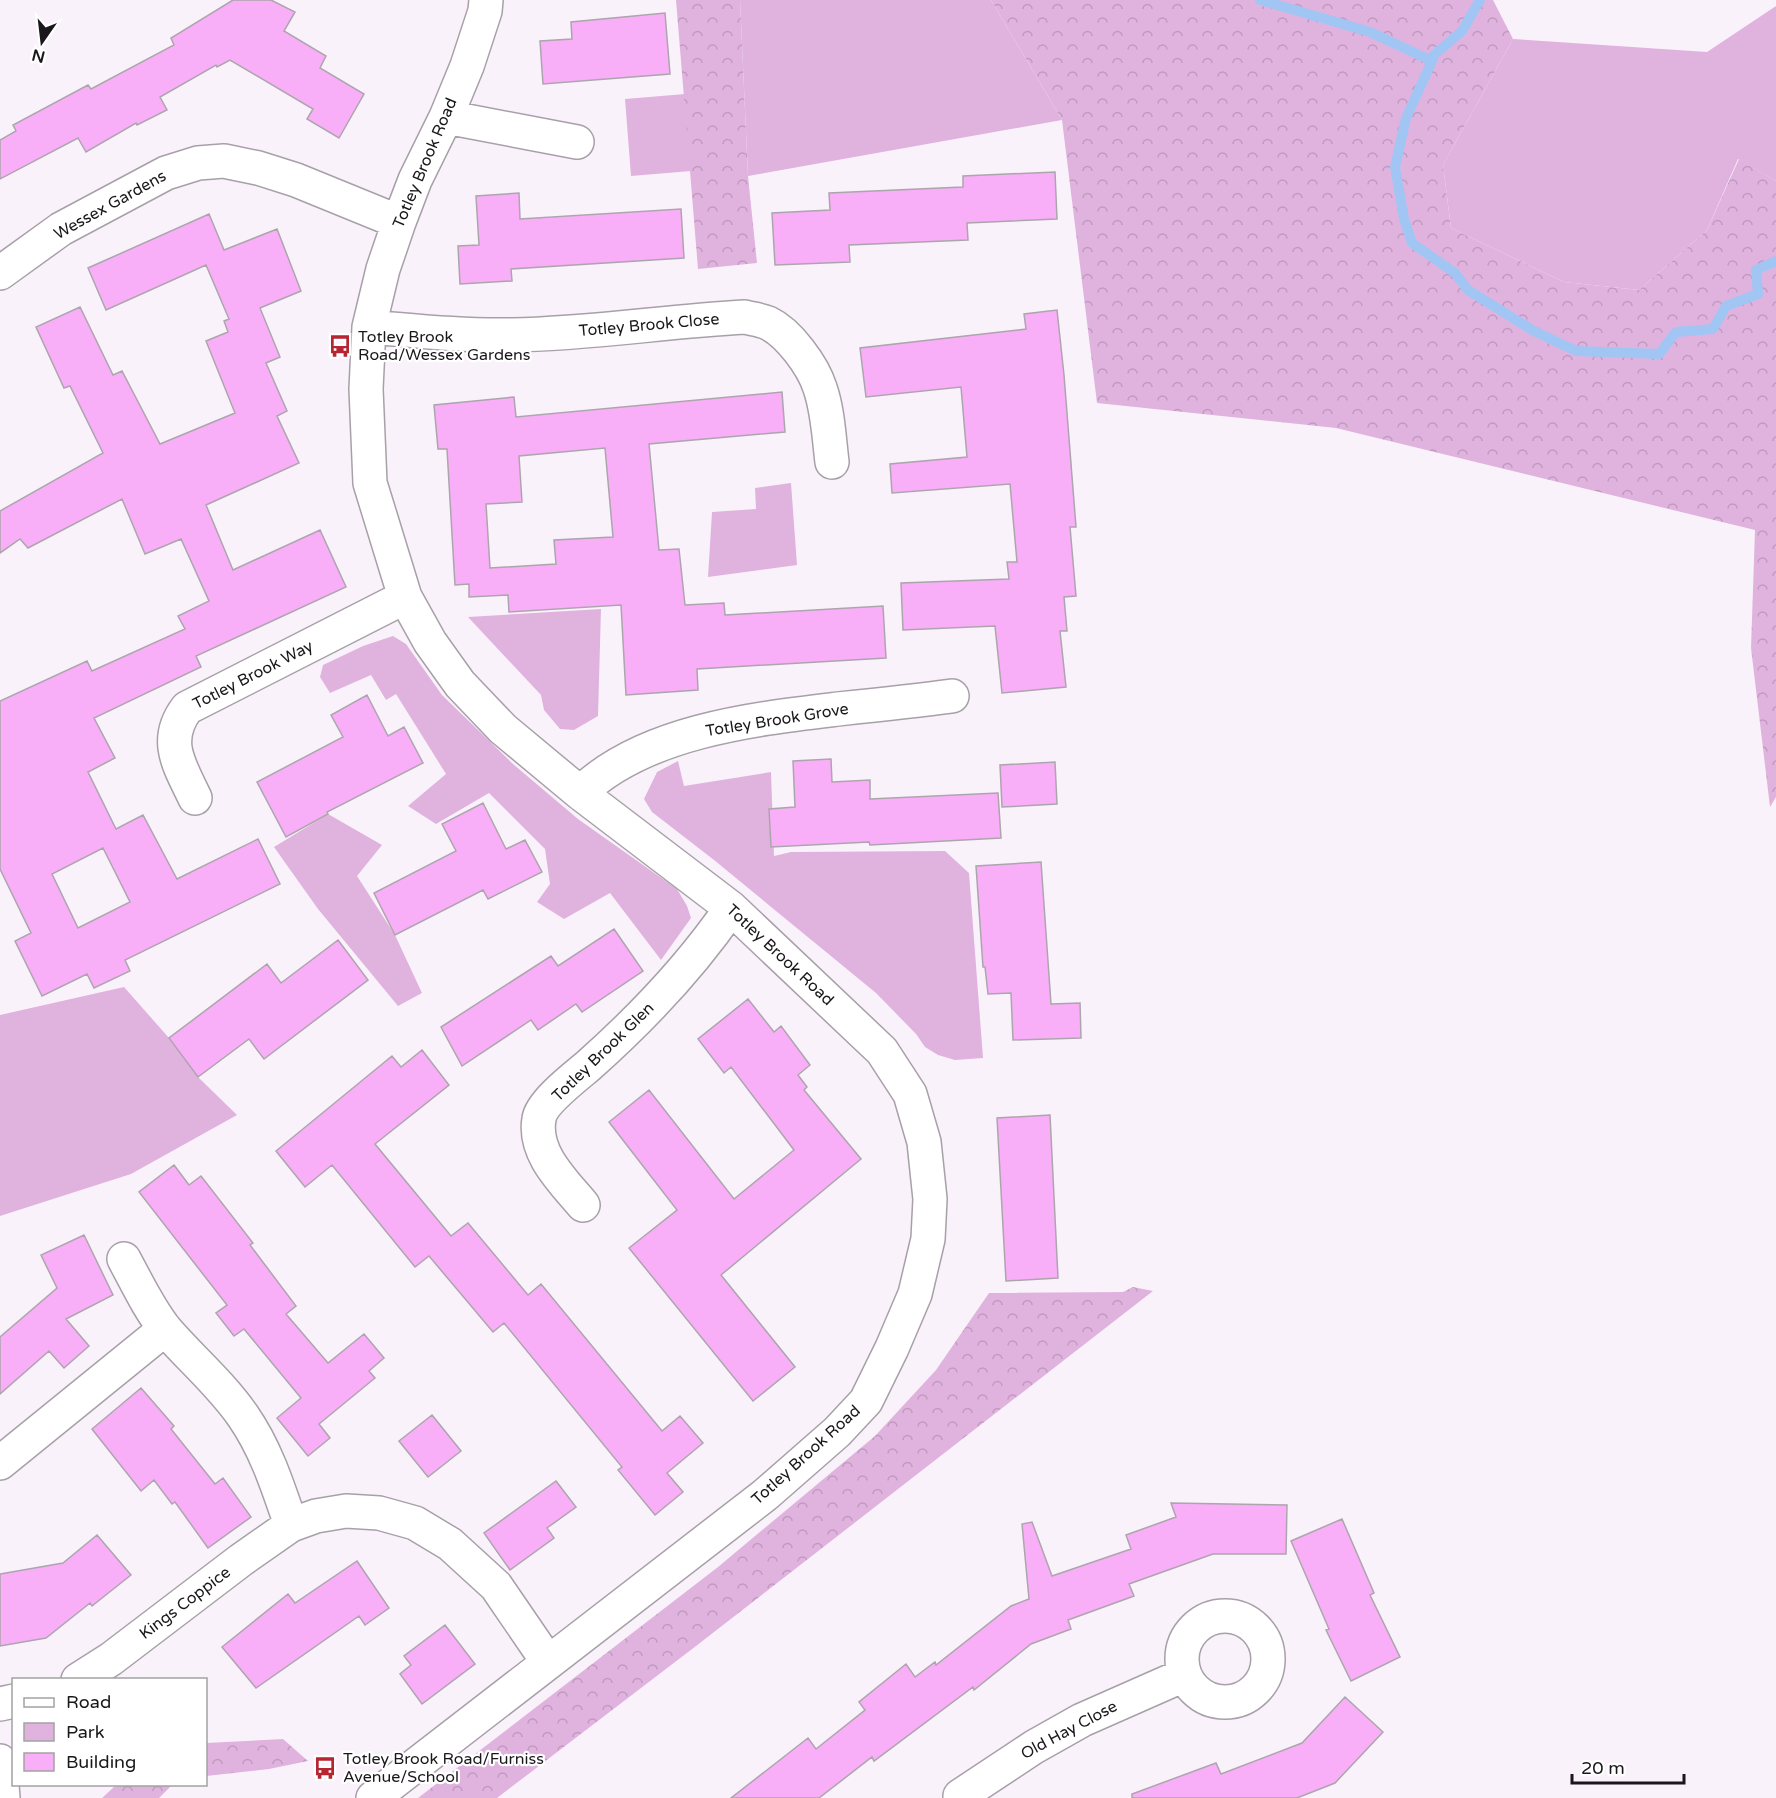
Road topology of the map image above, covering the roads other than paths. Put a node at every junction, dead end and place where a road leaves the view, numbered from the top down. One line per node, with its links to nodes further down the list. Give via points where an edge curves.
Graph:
1 (486, 0): 2 (street, Totley Brook Road)
2 (447, 117): 3 (street); 4 (street, Totley Brook Road)
3 (577, 142)
4 (399, 222): 5 (street, Wessex Gardens, via 258,168 224,161 198,163 166,173 61,229); 6 (street, Totley Brook Road)
5 (0, 273)
6 (369, 327): 7 (street, Totley Brook Close, via 510,335 745,317 767,322 785,334 820,387); 8 (street, Totley Brook Road, via 366,389 370,483)
7 (832, 462)
8 (405, 597): 10 (street, Totley Brook Road, via 460,684 503,729); 11 (street, Totley Brook Way, via 187,708 177,721 174,736 178,763)
9 (952, 696): 10 (street, Totley Brook Grove, via 778,716 695,733 630,757)
10 (580, 793): 12 (street, Totley Brook Road)
11 (195, 798)
12 (731, 908): 13 (street, Totley Brook Glen, via 672,984 622,1036 553,1096 538,1117 540,1141 550,1166); 18 (street, Totley Brook Road, via 882,1051 910,1094 924,1142 930,1198 928,1239 915,1294 866,1401 837,1432 765,1496)
13 (583, 1205)
14 (124, 1259): 15 (street)
15 (165, 1329): 16 (street); 17 (street, via 243,1416 264,1451)
16 (0, 1463)
17 (291, 1525): 18 (street, Kings Coppice, via 346,1511 378,1513 415,1523 450,1544 496,1586); 20 (street, Kings Coppice)
18 (548, 1662): 24 (street, Totley Brook Road)
19 (1184, 1675): 22 (street, Old Hay Close, via 1082,1720)
20 (81, 1678)
21 (0, 1761): 23 (street)
22 (959, 1797)
23 (3, 1798)
24 (373, 1798)

